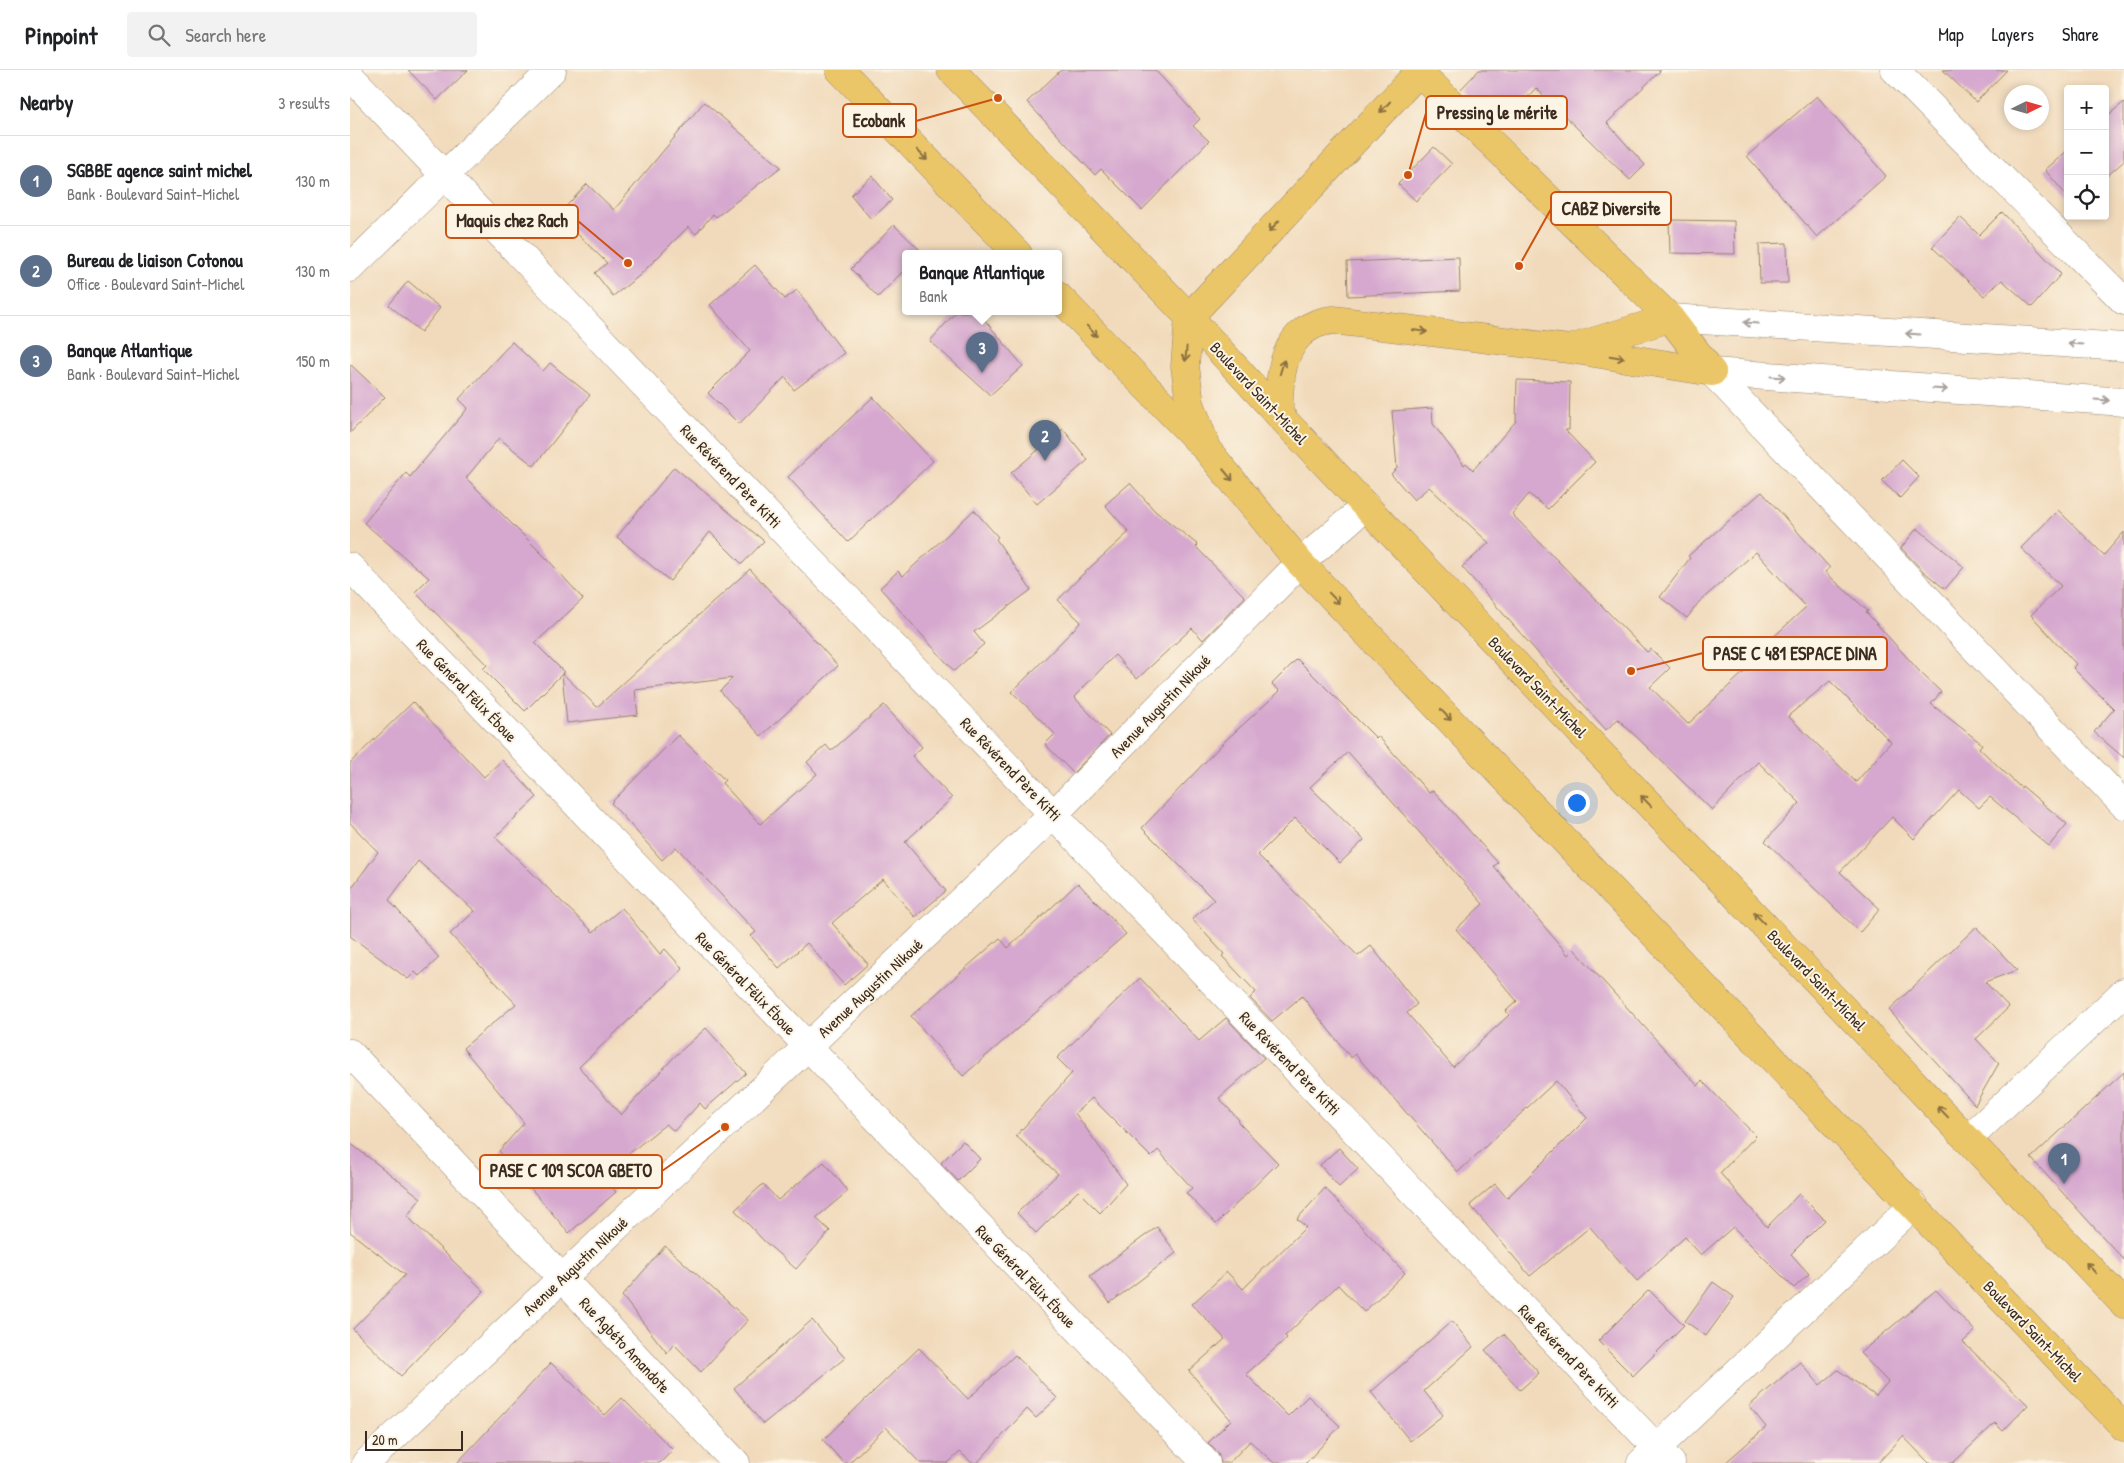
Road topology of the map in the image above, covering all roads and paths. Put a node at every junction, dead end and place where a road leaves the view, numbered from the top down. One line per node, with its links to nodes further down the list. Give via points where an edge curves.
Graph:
1 (552, 70): 7 (street)
2 (840, 70): 8 (main road, one-way to 8)
3 (951, 70): 12 (main road, Boulevard Saint-Michel)
4 (1895, 70): 11 (street)
5 (1419, 71): 12 (main road, one-way to 12); 13 (main road)
6 (350, 76): 7 (street, Rue Révérend Père Kitti)
7 (444, 175): 9 (street); 24 (street, Rue Révérend Père Kitti)
8 (1014, 250)
9 (350, 268)
10 (1062, 300): 19 (main road, Boulevard Saint-Michel, one-way to 19)
11 (2124, 301)
12 (1189, 317): 18 (main road, Boulevard Saint-Michel); 19 (main road, one-way to 19, via 1185,366 1190,402)
13 (1670, 318): 14 (street, one-way to 13); 15 (main road); 16 (main road)
14 (2124, 347)
15 (1569, 349): 16 (main road, one-way to 16); 18 (main road, one-way to 15, via 1281,369 1291,346 1308,327 1319,321 1333,320)
16 (1712, 372): 17 (street, one-way to 17); 23 (street)
17 (2124, 402)
18 (1279, 415): 20 (main road, Boulevard Saint-Michel)
19 (1208, 451): 21 (main road, Boulevard Saint-Michel, one-way to 21)
20 (1366, 506): 21 (street, Avenue Augustin Nikoué); 28 (main road, Boulevard Saint-Michel, one-way to 20)
21 (1300, 562): 24 (street, Avenue Augustin Nikoué); 29 (main road, Boulevard Saint-Michel, one-way to 29)
22 (350, 567): 26 (street, Rue Général Félix Éboue)
23 (2124, 805)
24 (1054, 814): 26 (street, Avenue Augustin Nikoué); 33 (street, Rue Révérend Père Kitti)
25 (2124, 992): 28 (street)
26 (807, 1047): 30 (street, Avenue Augustin Nikoué); 36 (street, Rue Général Félix Éboue)
27 (350, 1053): 30 (street, Rue Agbéto Amandote)
28 (1969, 1138): 31 (main road, Boulevard Saint-Michel, one-way to 28)
29 (1914, 1205): 32 (main road, Boulevard Saint-Michel); 33 (street)
30 (562, 1278): 34 (street, Avenue Augustin Nikoué); 35 (street, Rue Agbéto Amandote)
31 (2124, 1304)
32 (2124, 1426)
33 (1656, 1458)
34 (366, 1463)
35 (736, 1463)
36 (1206, 1463)

